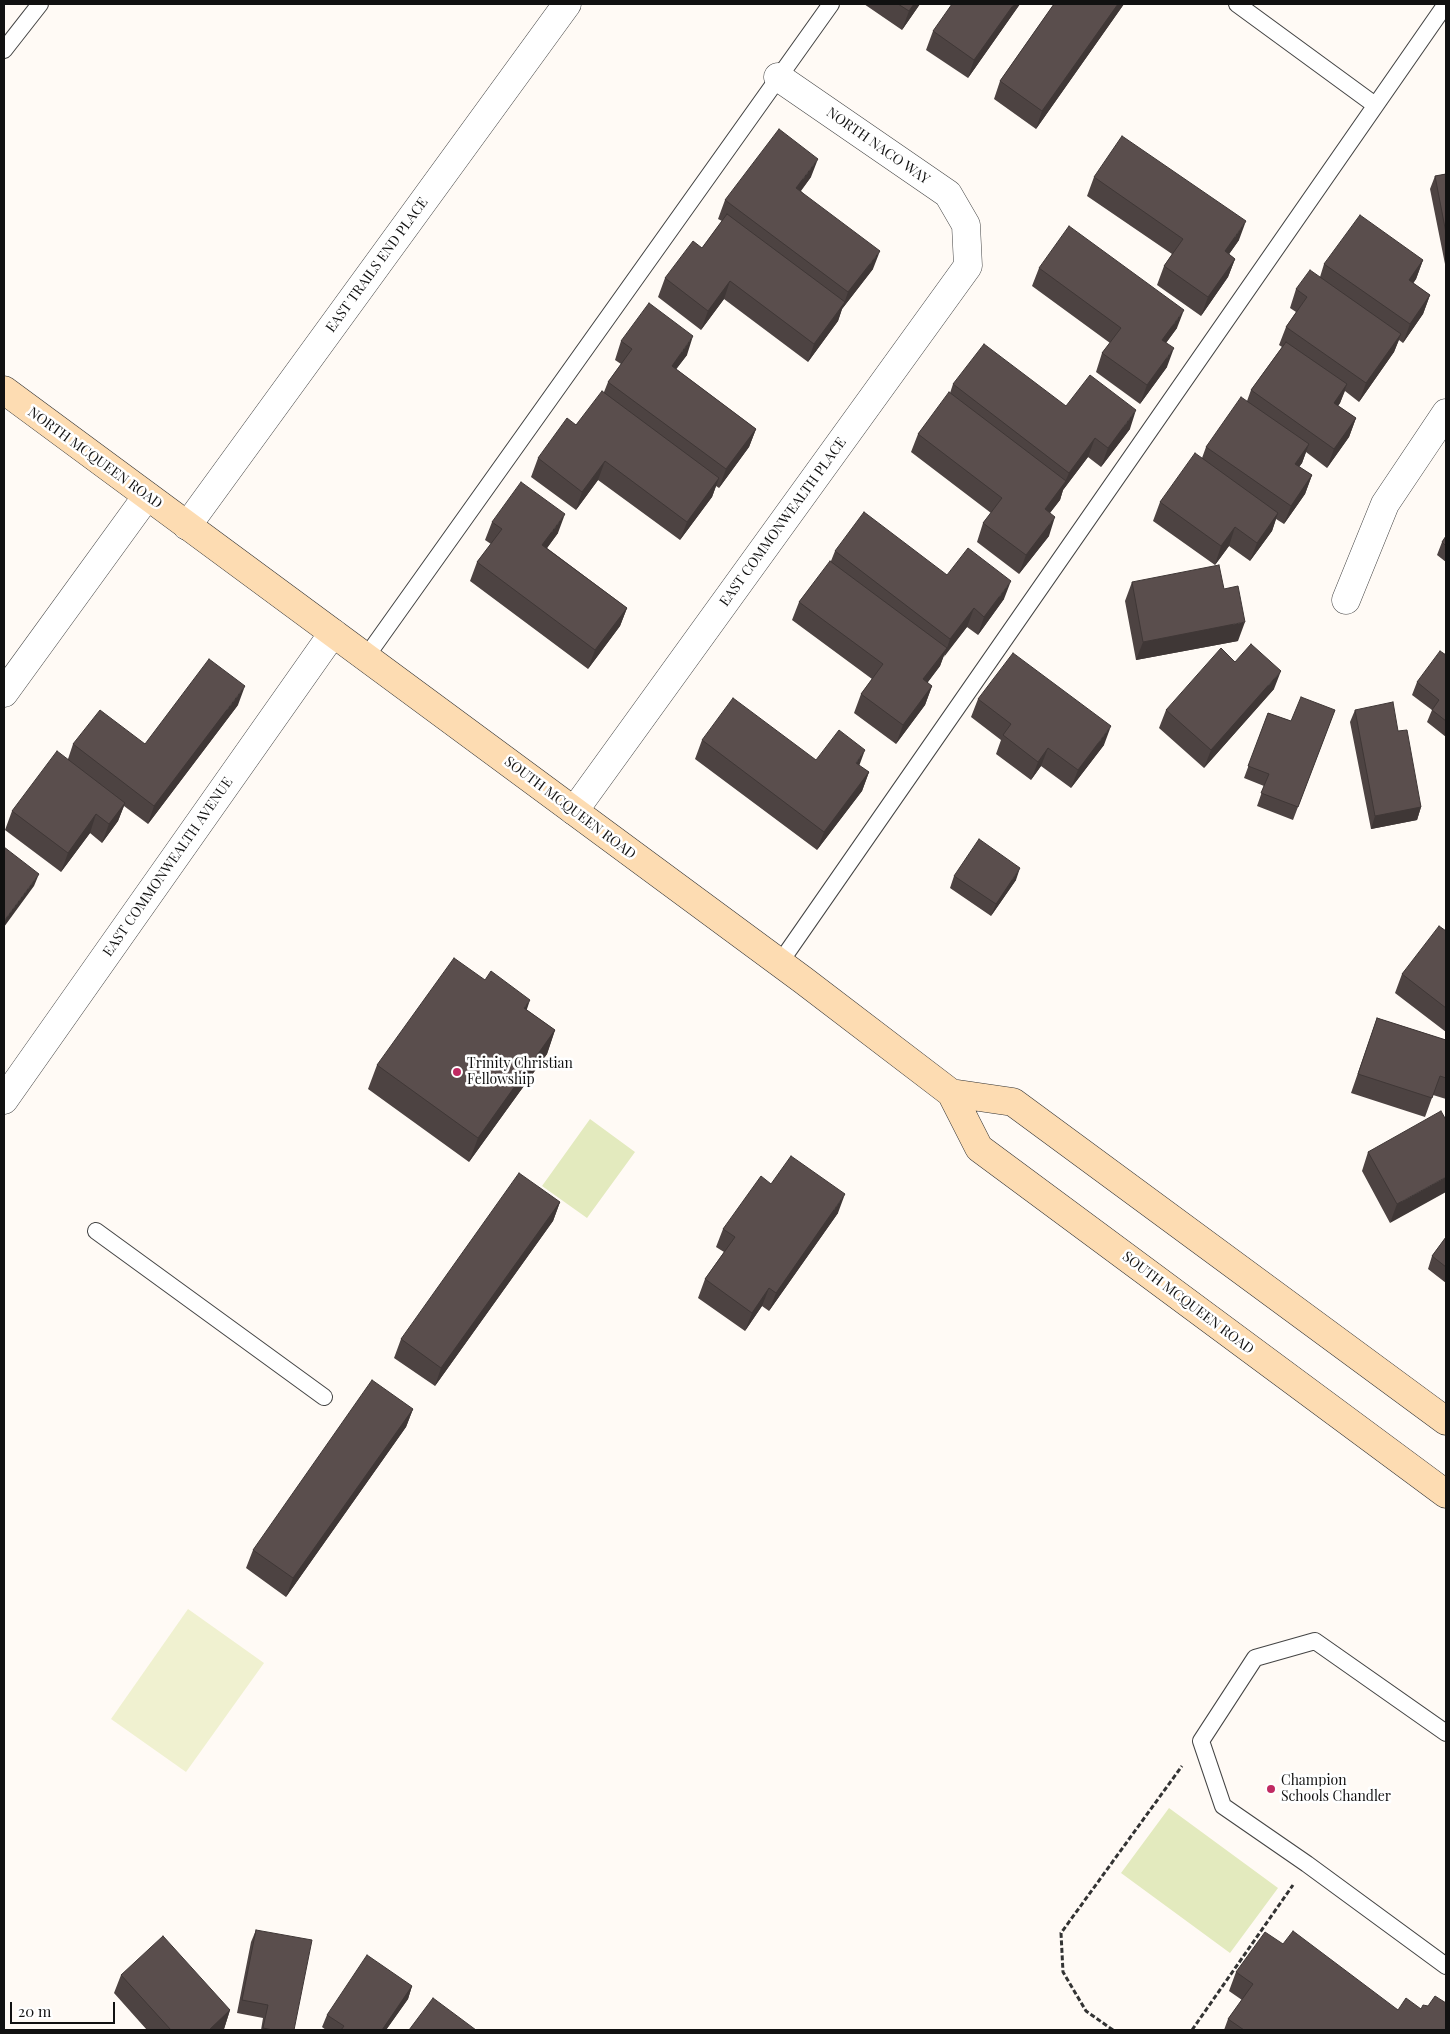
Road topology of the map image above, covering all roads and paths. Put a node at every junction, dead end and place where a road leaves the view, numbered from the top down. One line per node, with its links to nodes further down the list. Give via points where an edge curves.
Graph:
1 (40, 4): 6 (lane)
2 (567, 4): 13 (street, EAST TRAILS END PLACE)
3 (830, 4): 7 (lane)
4 (1237, 4): 8 (lane)
5 (1446, 4): 8 (lane)
6 (4, 50)
7 (778, 77): 9 (street, NORTH NACO WAY, via 948,194); 16 (lane)
8 (1375, 105): 19 (lane)
9 (966, 226): 18 (street, EAST COMMONWEALTH PLACE, via 968,266)
10 (4, 390): 12 (main road, NORTH MCQUEEN ROAD)
11 (1446, 413): 14 (street, via 1385,504)
12 (147, 496): 13 (main road, NORTH MCQUEEN ROAD); 17 (street)
13 (186, 526): 15 (main road, SOUTH MCQUEEN ROAD)
14 (1346, 600)
15 (333, 633): 16 (main road, SOUTH MCQUEEN ROAD); 21 (street, EAST COMMONWEALTH AVENUE)
16 (366, 657): 18 (main road, SOUTH MCQUEEN ROAD)
17 (4, 693)
18 (574, 811): 19 (main road, SOUTH MCQUEEN ROAD)
19 (779, 964): 20 (main road, SOUTH MCQUEEN ROAD)
20 (951, 1093): 24 (main road, SOUTH MCQUEEN ROAD, via 1013,1102); 25 (main road, SOUTH MCQUEEN ROAD, via 979,1148)
21 (4, 1100)
22 (96, 1231): 23 (lane)
23 (324, 1397)
24 (1446, 1422)
25 (1446, 1494)
26 (1446, 1733): 27 (lane, via 1314,1641 1255,1658)
27 (1200, 1741): 28 (lane, via 1223,1806); 30 (path, via 1061,1932 1063,1972 1086,2011)
28 (1307, 1864): 29 (lane); 31 (path)
29 (1446, 1966)
30 (1113, 2030)
31 (1192, 2030)

